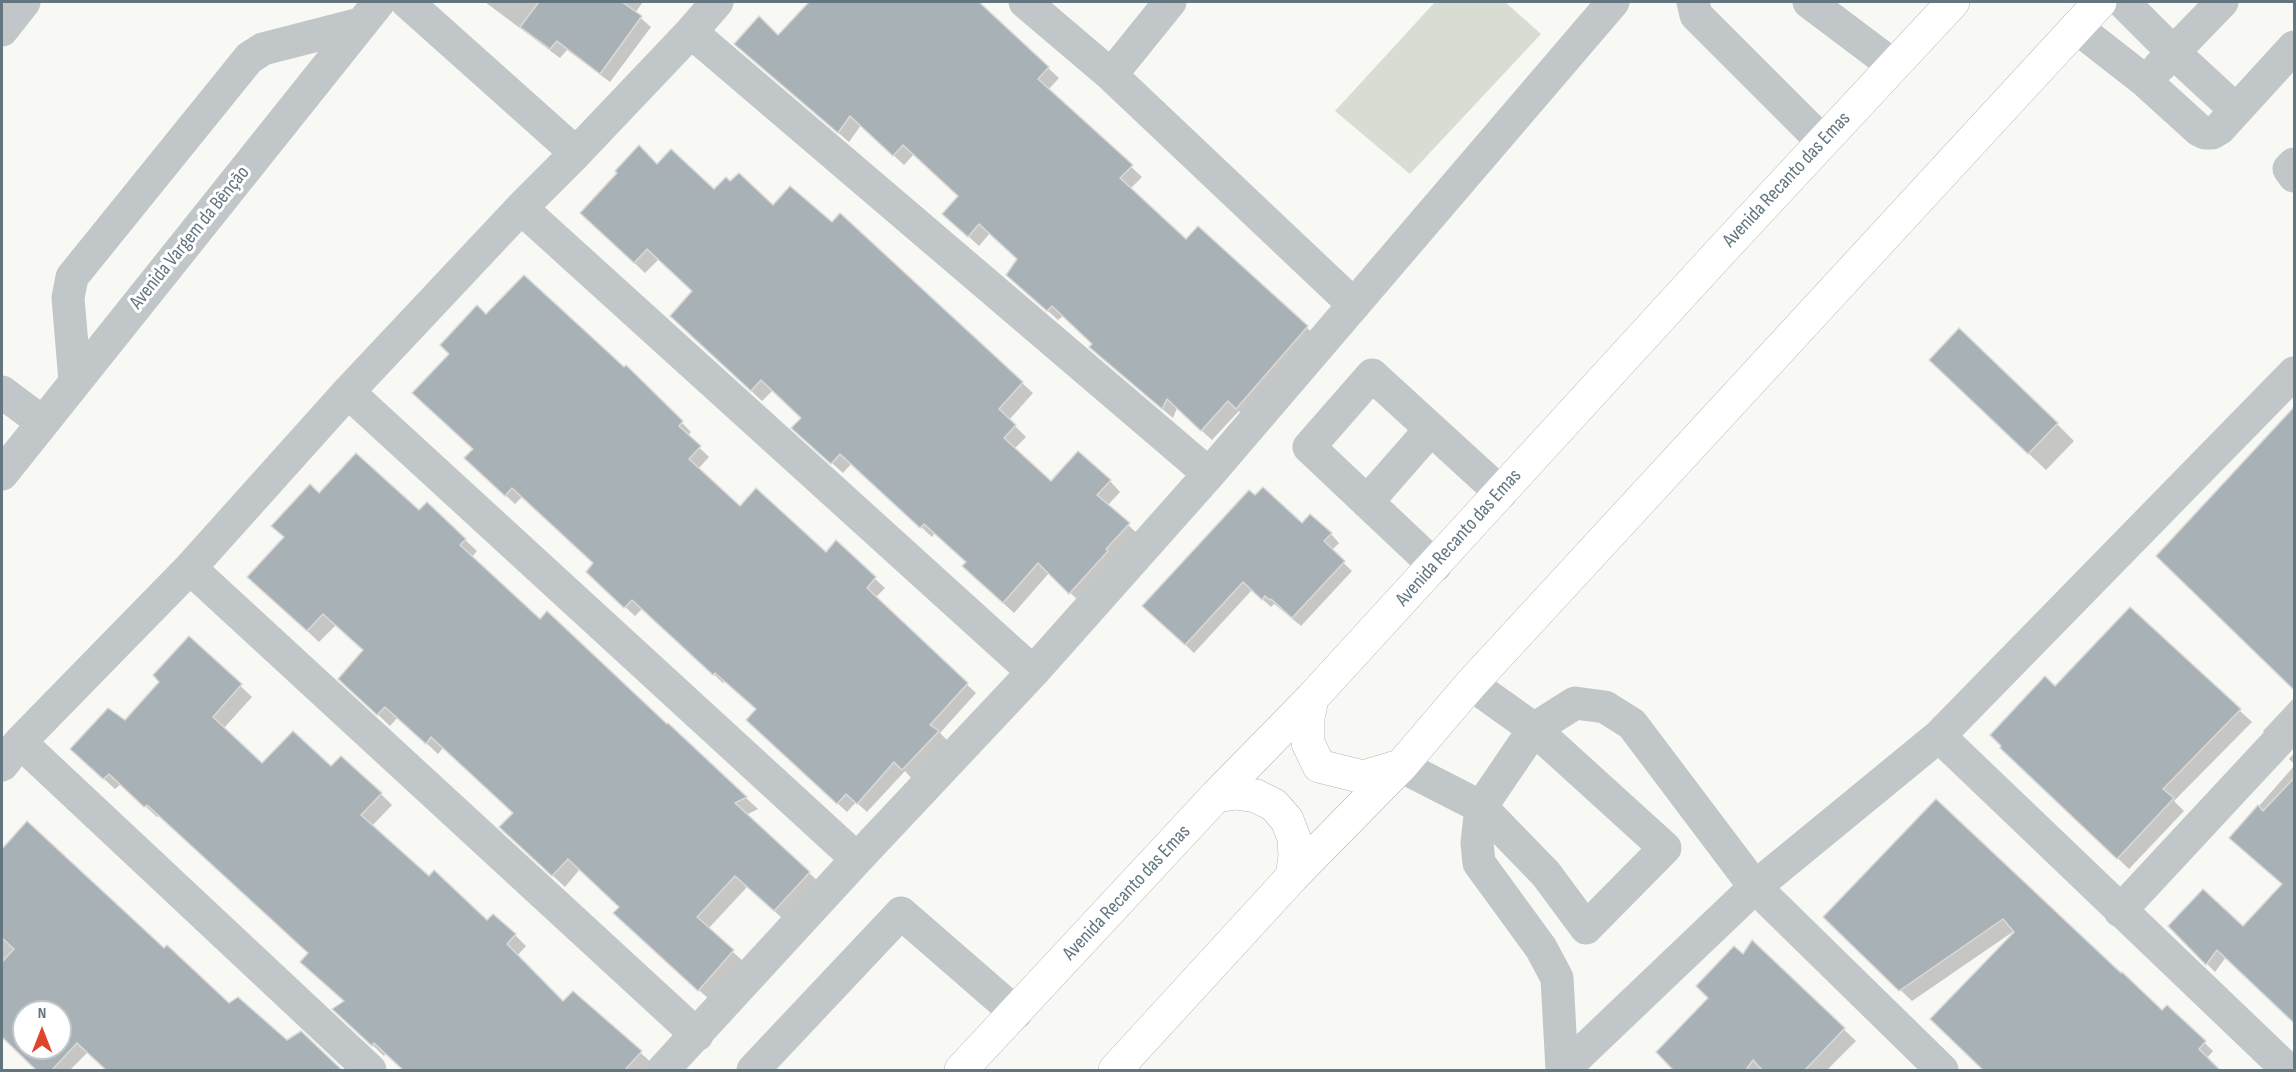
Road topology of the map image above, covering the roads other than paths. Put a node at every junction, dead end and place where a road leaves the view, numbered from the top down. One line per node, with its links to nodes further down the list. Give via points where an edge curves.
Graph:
1 (24, 2): 15 (street)
2 (407, 2): 24 (street)
3 (717, 2): 16 (street)
4 (1025, 2): 20 (street)
5 (1170, 2): 20 (street)
6 (1613, 2): 28 (street)
7 (1693, 2): 23 (street, via 1696,15)
8 (1809, 2): 19 (street)
9 (1953, 2): 19 (main road, Avenida Recanto das Emas)
10 (2100, 2): 14 (main road)
11 (2123, 2): 18 (street)
12 (2222, 2): 18 (street)
13 (370, 13): 30 (street, Avenida Vargem da Bênção); 30 (street, via 263,49 249,58 72,277 68,298)
14 (2076, 27): 21 (street); 42 (main road)
15 (2, 30)
16 (691, 32): 24 (street); 36 (street)
17 (2295, 47): 22 (street)
18 (2173, 52): 21 (street); 22 (street)
19 (1894, 66): 23 (main road, Avenida Recanto das Emas)
20 (1111, 75): 28 (street)
21 (2145, 81): 22 (street, via 2205,133 2218,129)
22 (2235, 110)
23 (1823, 142): 37 (main road, Avenida Recanto das Emas)
24 (576, 153): 27 (street)
25 (2295, 164): 26 (street, via 2289,169)
26 (2295, 176)
27 (521, 208): 32 (street); 41 (street)
28 (1354, 305): 36 (street)
29 (2295, 373): 46 (street)
30 (75, 381): 33 (street, Avenida Vargem da Bênção)
31 (2, 392): 33 (street)
32 (348, 392): 40 (street); 51 (street)
33 (42, 422): 35 (street, Avenida Vargem da Bênção)
34 (1431, 429): 37 (street); 38 (street); 38 (street, via 1372,375 1309,447)
35 (2, 474)
36 (1209, 474): 41 (street)
37 (1501, 493): 39 (main road, Avenida Recanto das Emas)
38 (1367, 502): 39 (street)
39 (1435, 566): 43 (main road, Avenida Recanto das Emas)
40 (190, 568): 47 (street); 56 (street)
41 (1033, 672): 51 (street)
42 (1471, 684): 45 (street); 48 (main road)
43 (1312, 698): 48 (main road, via 1308,743 1319,765 1363,777); 49 (main road, Avenida Recanto das Emas)
44 (2295, 724): 54 (street)
45 (1534, 729): 50 (street); 50 (street, via 1665,848 1586,928 1546,874); 53 (street, via 1575,703 1605,707 1632,724)
46 (1939, 736): 53 (street); 54 (street)
47 (11, 753): 57 (street)
48 (1401, 765): 50 (street); 52 (main road)
49 (1216, 796): 52 (main road, via 1256,796 1274,806 1287,820 1294,838); 55 (main road, Avenida Recanto das Emas)
50 (1481, 807): 62 (street, via 1479,863 1541,948 1557,978)
51 (857, 859): 56 (street)
52 (1292, 877): 61 (main road)
53 (1755, 886): 62 (street); 63 (street)
54 (2120, 911): 64 (street)
55 (1016, 1013): 59 (street, via 901,912); 60 (main road, Avenida Recanto das Emas)
56 (697, 1035): 58 (street)
57 (370, 1071)
58 (663, 1071)
59 (753, 1071)
60 (961, 1071)
61 (1115, 1071)
62 (1563, 1071)
63 (1942, 1071)
64 (2288, 1071)

